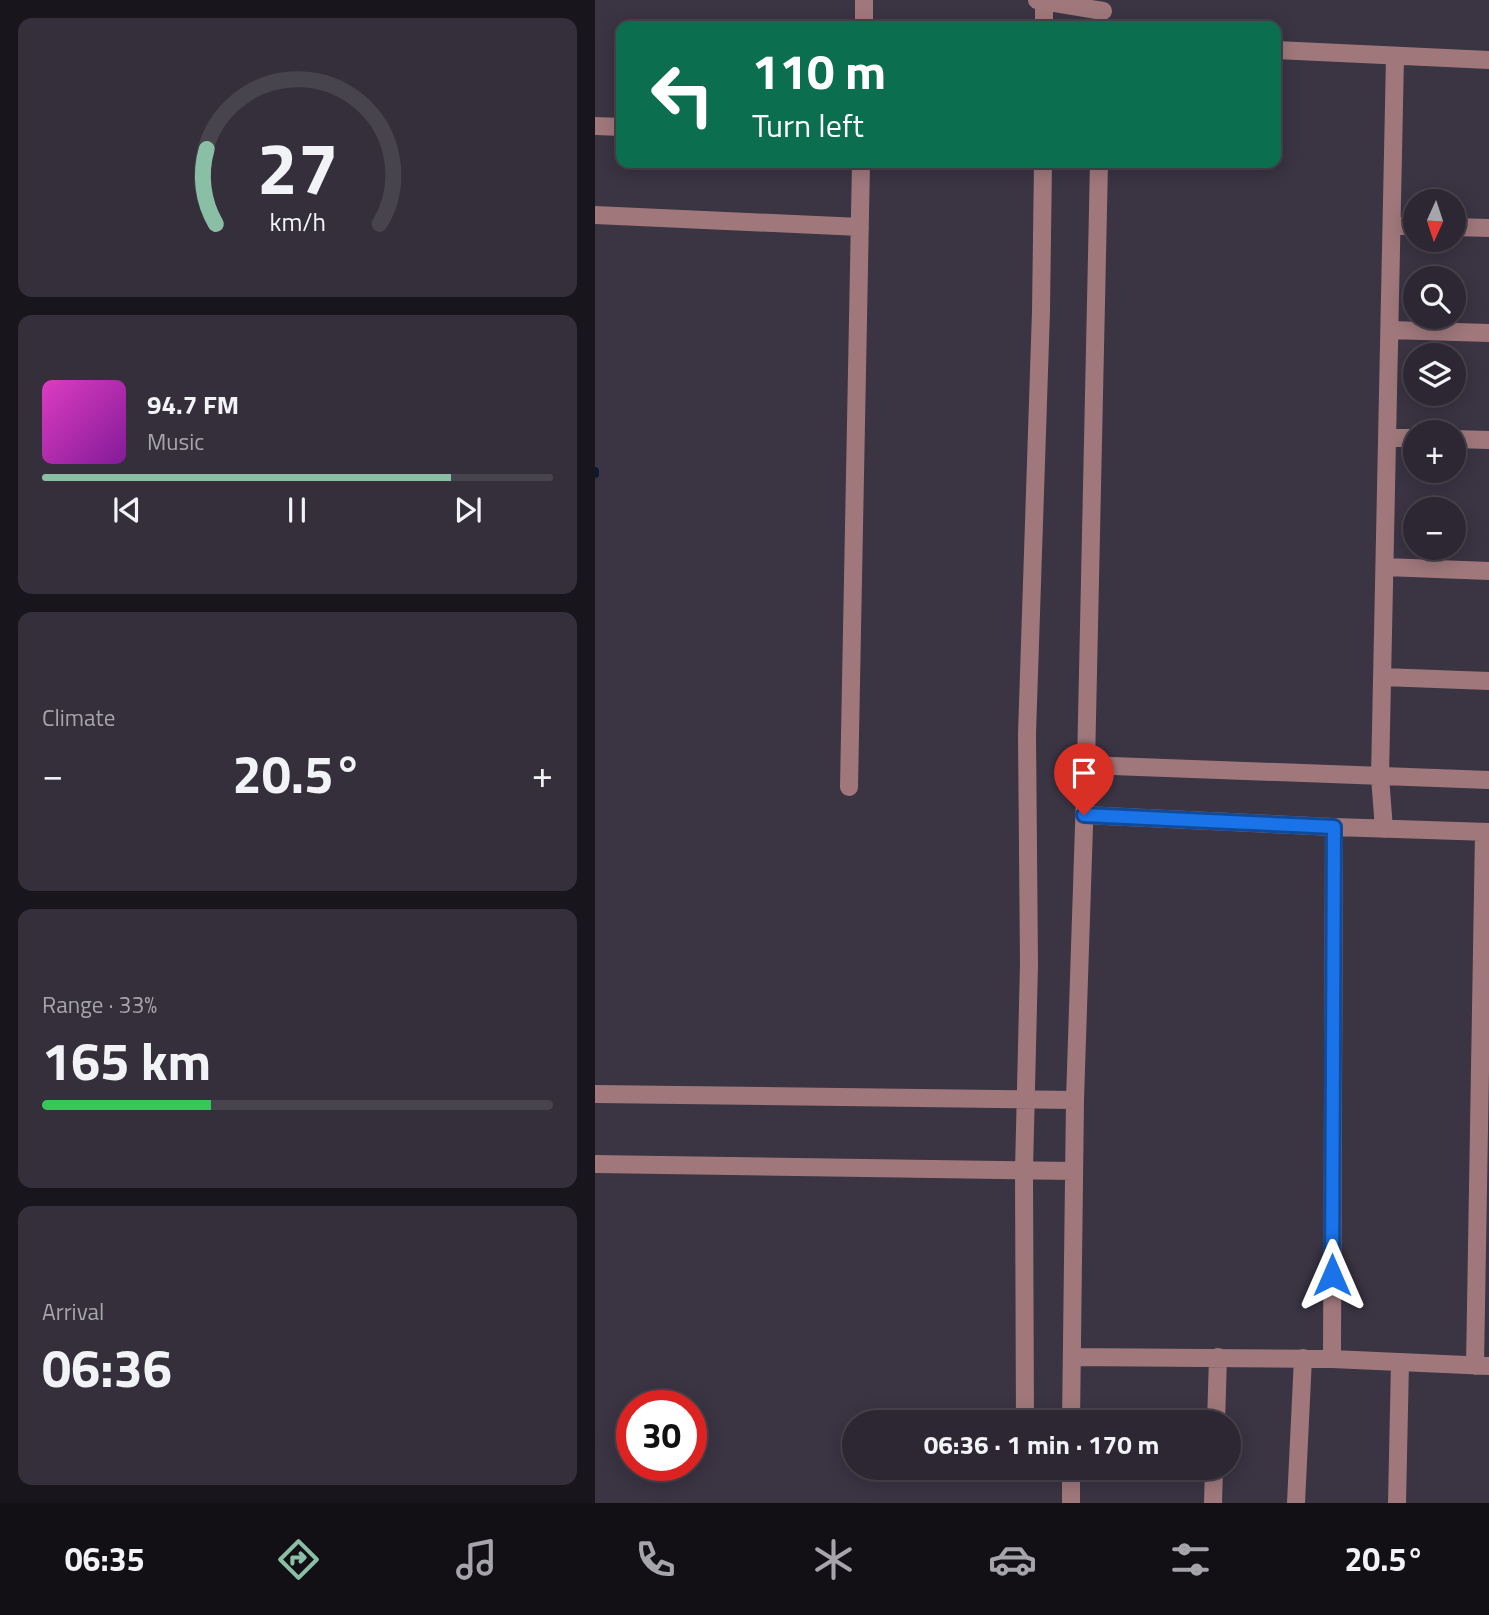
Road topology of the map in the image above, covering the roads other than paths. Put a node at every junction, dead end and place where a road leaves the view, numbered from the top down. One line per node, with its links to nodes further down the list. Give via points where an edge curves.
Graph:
1 (864, 0): 4 (street)
2 (1041, 0): 3 (street); 5 (street)
3 (1103, 12)
4 (864, 21)
5 (1043, 21)
6 (1281, 50): 7 (street)
7 (1395, 57): 8 (street); 15 (street)
8 (1489, 60)
9 (595, 126): 10 (street)
10 (616, 127)
11 (861, 168): 17 (street)
12 (1043, 168): 39 (street, via 1027,734)
13 (1099, 168): 30 (street)
14 (595, 215): 17 (street)
15 (1392, 226): 16 (street); 20 (street)
16 (1403, 226)
17 (860, 227): 33 (street)
18 (1467, 227): 19 (street)
19 (1489, 228)
20 (1390, 330): 21 (street); 22 (street)
21 (1489, 333)
22 (1387, 438): 23 (street); 26 (street)
23 (1403, 438)
24 (1466, 439): 25 (street)
25 (1489, 440)
26 (1385, 567): 27 (street); 28 (street)
27 (1489, 571)
28 (1382, 677): 29 (street); 31 (street)
29 (1489, 681)
30 (1087, 765): 31 (street); 34 (street)
31 (1380, 777): 32 (street); 36 (street)
32 (1489, 780)
33 (849, 788)
34 (1084, 815): 35 (street); 40 (street)
35 (1334, 827): 36 (street); 47 (street)
36 (1384, 829): 37 (street)
37 (1487, 832): 49 (street)
38 (595, 1094): 39 (street)
39 (1025, 1100): 40 (street); 42 (street)
40 (1075, 1100): 43 (street)
41 (595, 1164): 42 (street)
42 (1024, 1170): 43 (street); 50 (street)
43 (1074, 1171): 44 (street)
44 (1072, 1357): 45 (street); 51 (street)
45 (1218, 1357): 46 (street); 52 (street)
46 (1303, 1359): 47 (street); 57 (street)
47 (1332, 1359): 48 (street)
48 (1400, 1362): 49 (street); 58 (street)
49 (1482, 1366)
50 (1025, 1410)
51 (1071, 1410)
52 (1216, 1410)
53 (1071, 1480): 55 (street)
54 (1214, 1480): 56 (street)
55 (1071, 1503)
56 (1213, 1503)
57 (1296, 1503)
58 (1397, 1503)

